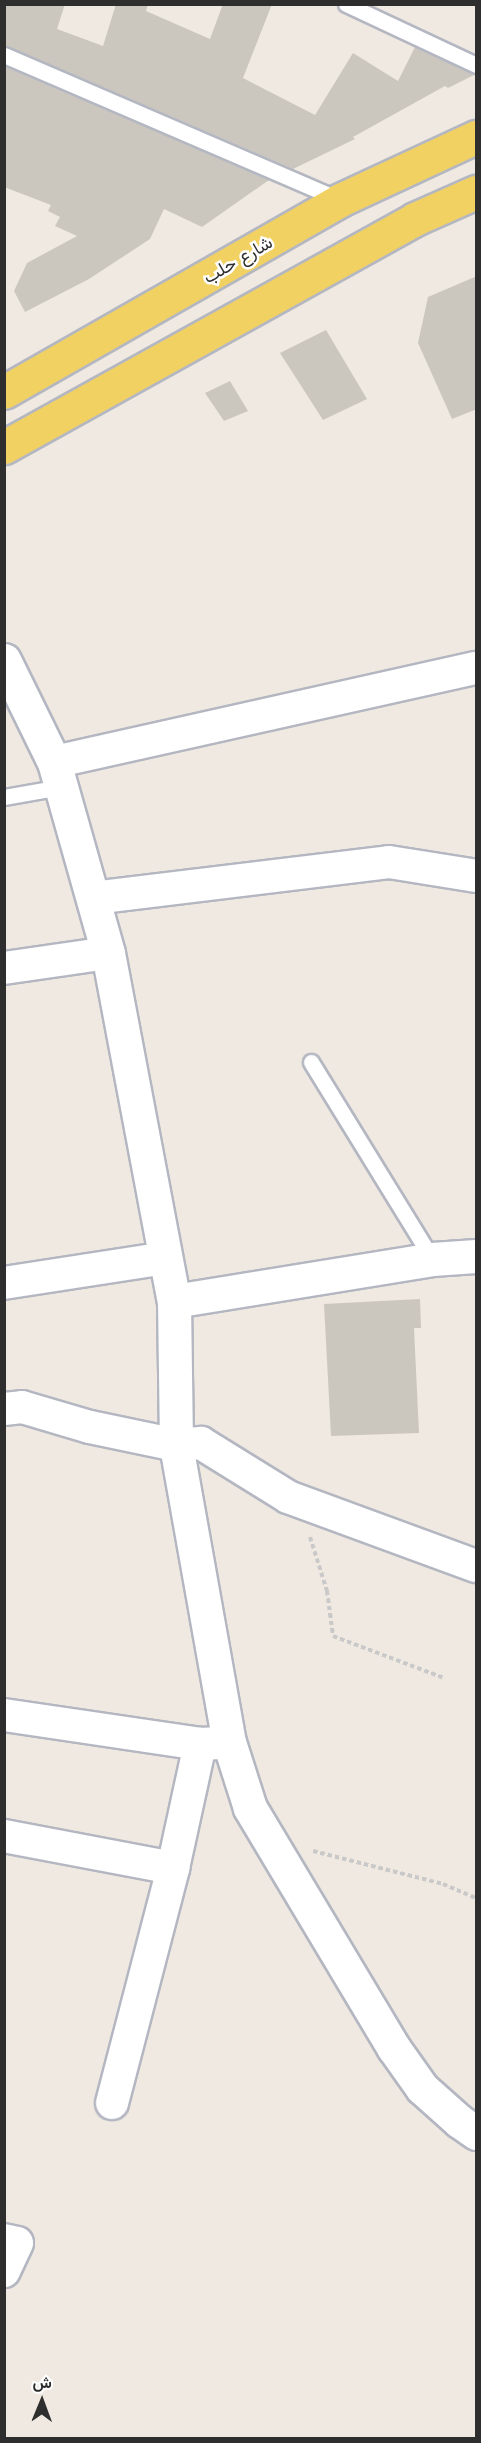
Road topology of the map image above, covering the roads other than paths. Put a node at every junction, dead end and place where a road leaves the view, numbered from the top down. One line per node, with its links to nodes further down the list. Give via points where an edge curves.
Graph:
1 (346, 4): 3 (lane)
2 (4, 55): 6 (lane)
3 (477, 65)
4 (477, 137): 6 (main road, شارع حلب)
5 (477, 192): 8 (main road, via 415,219)
6 (340, 200): 7 (main road, شارع حلب)
7 (4, 392)
8 (4, 447)
9 (6, 667): 11 (street)
10 (477, 668): 11 (street)
11 (58, 775): 12 (lane); 14 (street)
12 (4, 797)
13 (477, 876): 14 (street, via 389,862)
14 (93, 898): 15 (street)
15 (108, 953): 16 (street); 19 (street)
16 (4, 968)
17 (311, 1062): 20 (lane)
18 (477, 1256): 20 (street)
19 (166, 1258): 21 (street); 22 (street)
20 (432, 1259): 22 (street)
21 (4, 1283)
22 (174, 1301): 24 (street)
23 (4, 1409): 24 (street, via 22,1407 90,1427)
24 (177, 1445): 25 (street, via 201,1443 288,1497); 27 (street)
25 (477, 1566)
26 (4, 1715): 27 (street)
27 (214, 1743): 29 (street); 31 (street, via 268,1840 411,2072 429,2094)
28 (4, 1836): 29 (street)
29 (173, 1868): 30 (street)
30 (112, 2103)
31 (477, 2133)
32 (4, 2240): 33 (street, via 17,2243)
33 (4, 2271)

